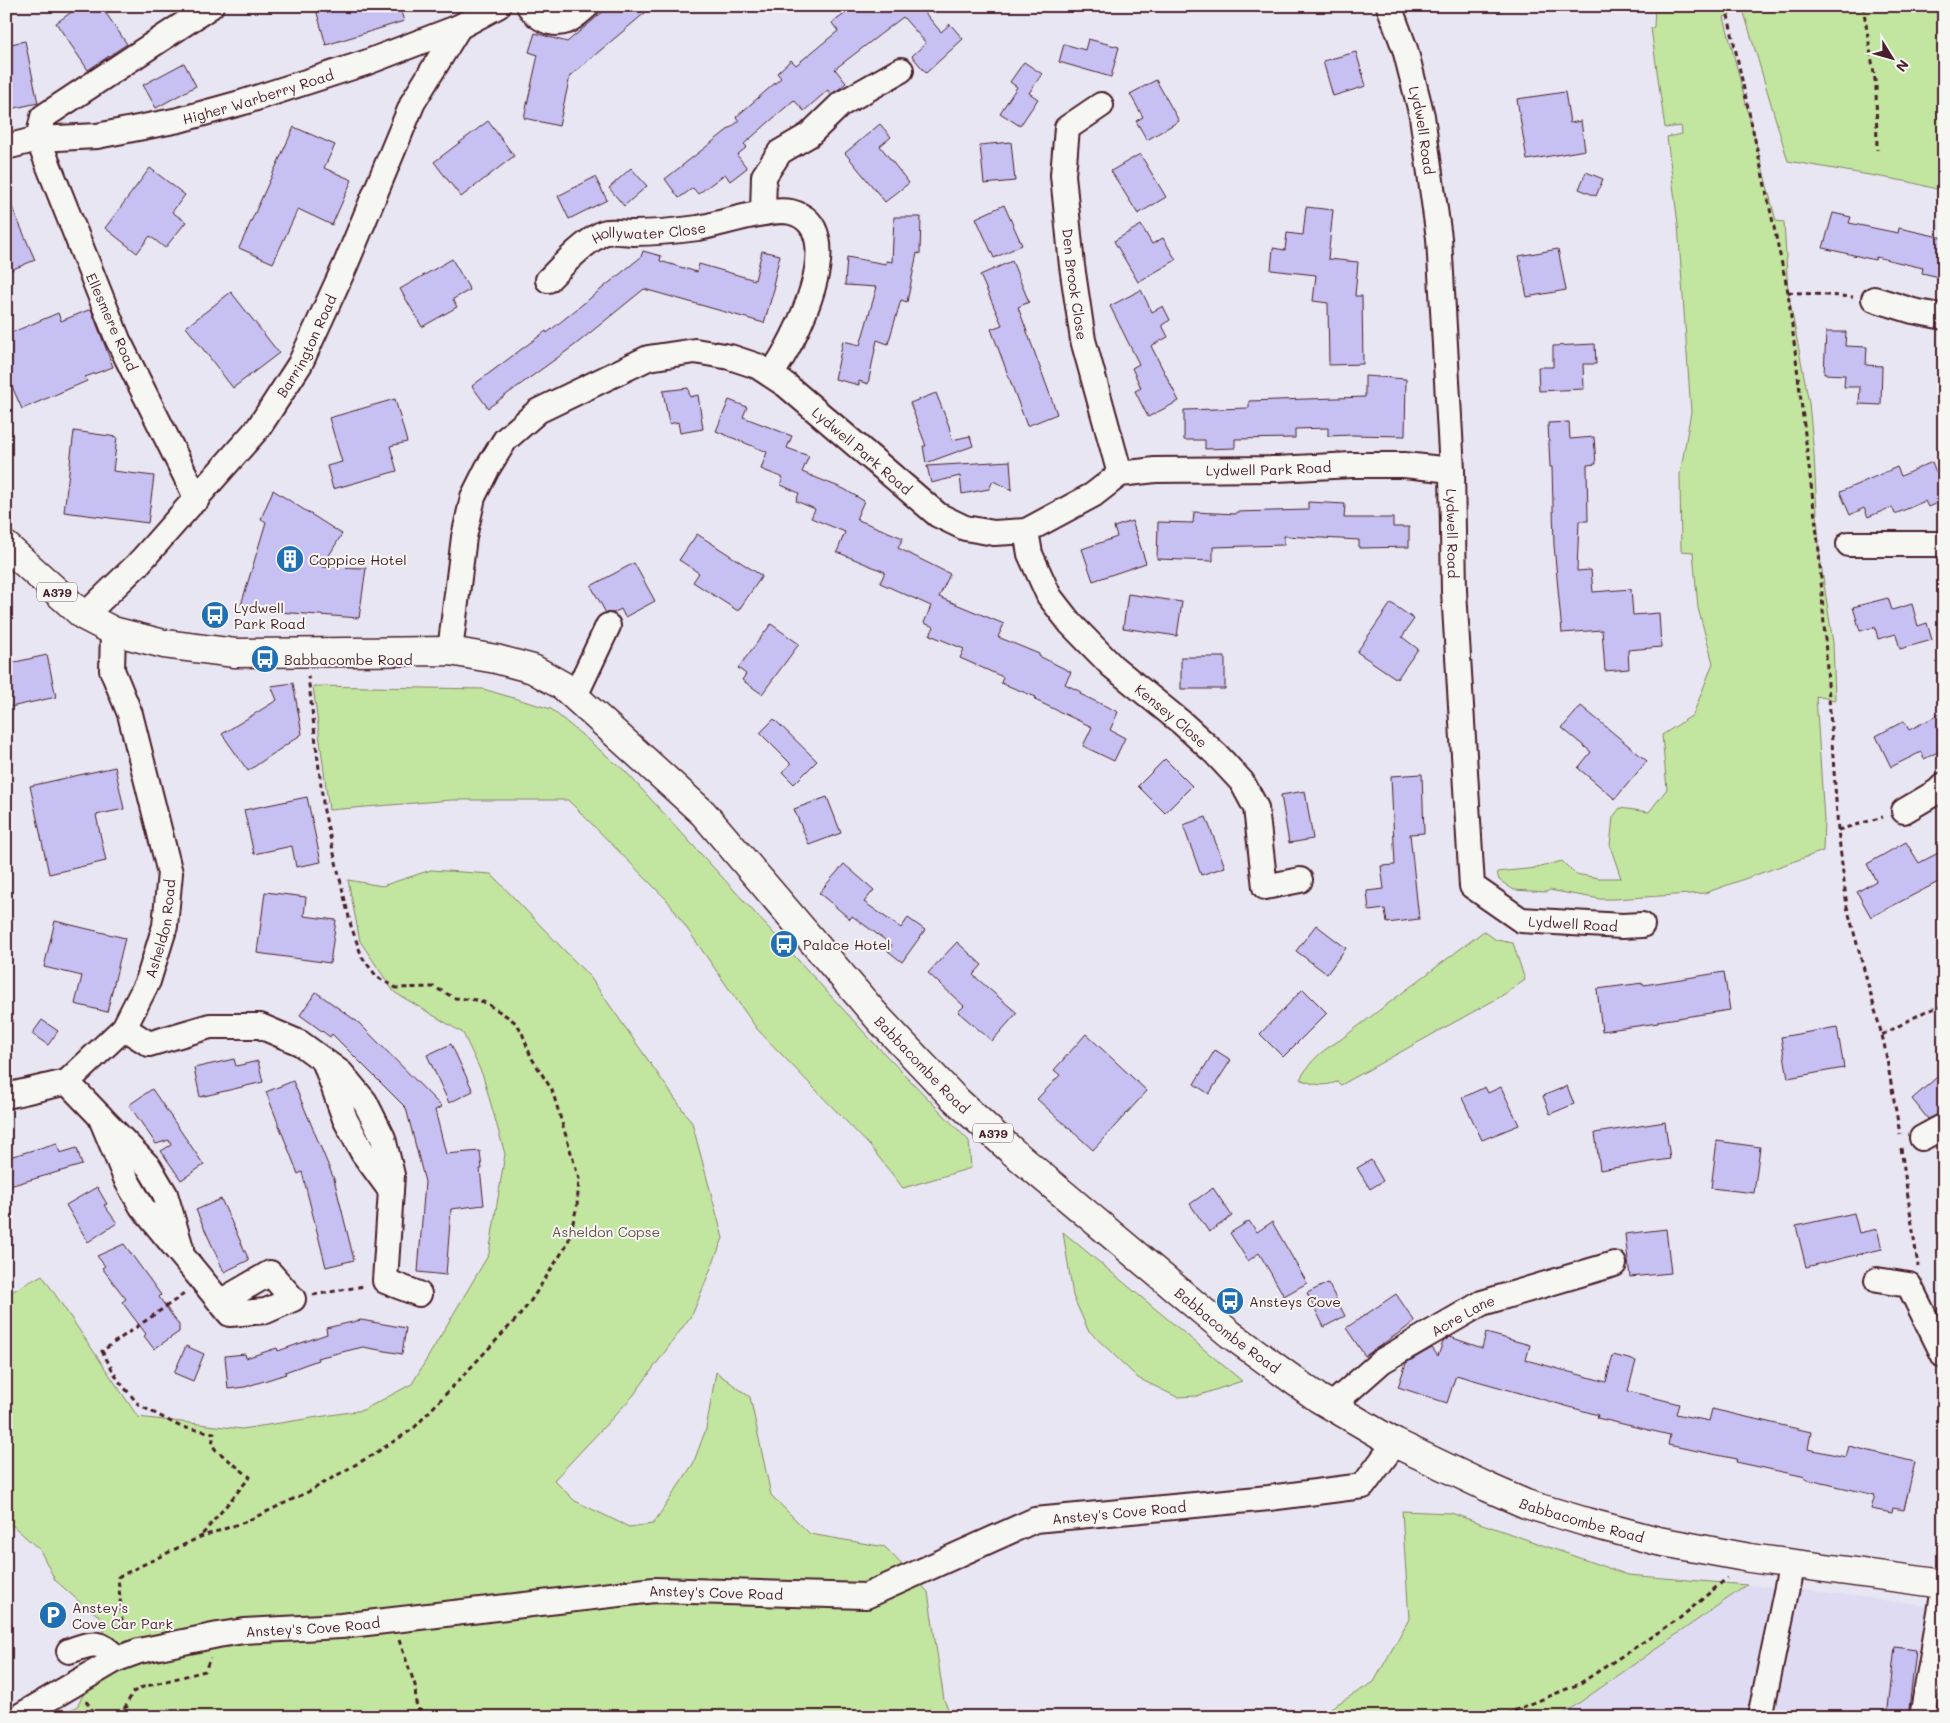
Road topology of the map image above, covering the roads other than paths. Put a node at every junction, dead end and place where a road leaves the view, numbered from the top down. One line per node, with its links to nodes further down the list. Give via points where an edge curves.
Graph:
1 (211, 6): 9 (street, via 42,117)
2 (498, 6): 6 (street, Higher Warberry Road)
3 (529, 6): 4 (street, via 547,22 566,22)
4 (586, 6)
5 (1389, 6): 16 (street, Lydwell Road, via 1405,49 1422,116 1438,228)
6 (460, 28): 9 (street, Higher Warberry Road, via 365,63 178,120 98,136); 18 (street, Barrington Road, via 413,102 345,266 300,364 259,427)
7 (901, 70): 11 (street, via 841,104 809,135 780,152 764,176)
8 (1100, 105): 17 (street, Den Brook Close, via 1068,128 1063,175 1083,340)
9 (38, 140): 10 (street, Higher Warberry Road); 18 (street, Ellesmere Road, via 118,340)
10 (6, 147)
11 (763, 213): 12 (street, Hollywater Close, via 675,232 604,232 572,256); 15 (street, Hollywater Close, via 790,212 810,221 816,233 819,256 806,311 784,358)
12 (548, 280)
13 (1874, 299): 14 (street)
14 (1944, 317)
15 (772, 374): 19 (street, Lydwell Park Road, via 938,515 965,528 994,533); 26 (street, Lydwell Park Road, via 730,357 695,350 648,358 538,411 504,440 473,498 464,537)
16 (1452, 470): 17 (street, Lydwell Park Road, via 1404,465 1352,465 1155,470); 31 (street, Lydwell Road, via 1454,591 1472,886 1521,920)
17 (1120, 474): 19 (street, Lydwell Park Road, via 1094,495)
18 (197, 499): 23 (street, Barrington Road, via 139,563)
19 (1026, 531): 30 (street, Kensey Close, via 1030,554 1049,596 1070,623 1112,666 1182,723 1242,782 1256,808 1265,887)
20 (1849, 544): 21 (street)
21 (1944, 544)
22 (6, 546): 23 (main road, Babbacombe Road / A379)
23 (84, 616): 25 (main road, Babbacombe Road / A379)
24 (608, 626): 27 (street)
25 (113, 631): 26 (main road, Babbacombe Road / A379, via 164,644 234,652); 32 (street, Asheldon Road, via 112,670 130,714 170,874 165,926 148,981)
26 (450, 651): 27 (main road, Babbacombe Road / A379, via 496,658 533,669)
27 (575, 696): 54 (main road, Babbacombe Road / A379, via 703,813 879,1019 954,1098 1012,1151 1230,1334)
28 (1944, 785): 29 (street)
29 (1904, 811)
30 (1300, 880)
31 (1642, 925)
32 (124, 1028): 33 (street, via 149,1044 210,1026 260,1026 300,1044); 34 (street, Asheldon Road)
33 (324, 1061): 36 (street, via 341,1073); 38 (street)
34 (68, 1082): 35 (street); 37 (street)
35 (6, 1096)
36 (365, 1102): 38 (street); 40 (street)
37 (100, 1116): 43 (street); 44 (street)
38 (345, 1119): 42 (street)
39 (1944, 1126): 41 (street)
40 (383, 1138): 42 (street); 45 (street, via 392,1175)
41 (1908, 1141)
42 (363, 1153): 45 (street)
43 (149, 1167): 44 (street); 46 (street)
44 (127, 1181): 47 (street)
45 (391, 1191): 51 (street, via 375,1284)
46 (165, 1194): 47 (street); 48 (street)
47 (142, 1207): 48 (street)
48 (184, 1256): 52 (street)
49 (1614, 1264): 54 (street, Acre Lane, via 1482,1303 1382,1361)
50 (1877, 1280): 53 (street, via 1909,1285)
51 (419, 1294)
52 (220, 1302): 52 (street, via 270,1273 293,1299 266,1311 230,1314)
53 (1944, 1356)
54 (1331, 1406): 55 (main road, Babbacombe Road / A379)
55 (1395, 1443): 56 (main road, Babbacombe Road / A379, via 1526,1504 1658,1541); 60 (street, Anstey's Cove Road, via 1363,1486 1035,1520 866,1596 654,1590 341,1626 244,1631)
56 (1792, 1563): 57 (main road, Babbacombe Road / A379); 62 (street)
57 (1944, 1584)
58 (1944, 1589): 63 (street)
59 (69, 1651): 60 (street, via 90,1644)
60 (112, 1653): 61 (street, Anstey's Cove Road)
61 (18, 1717)
62 (1760, 1717)
63 (1922, 1717)

